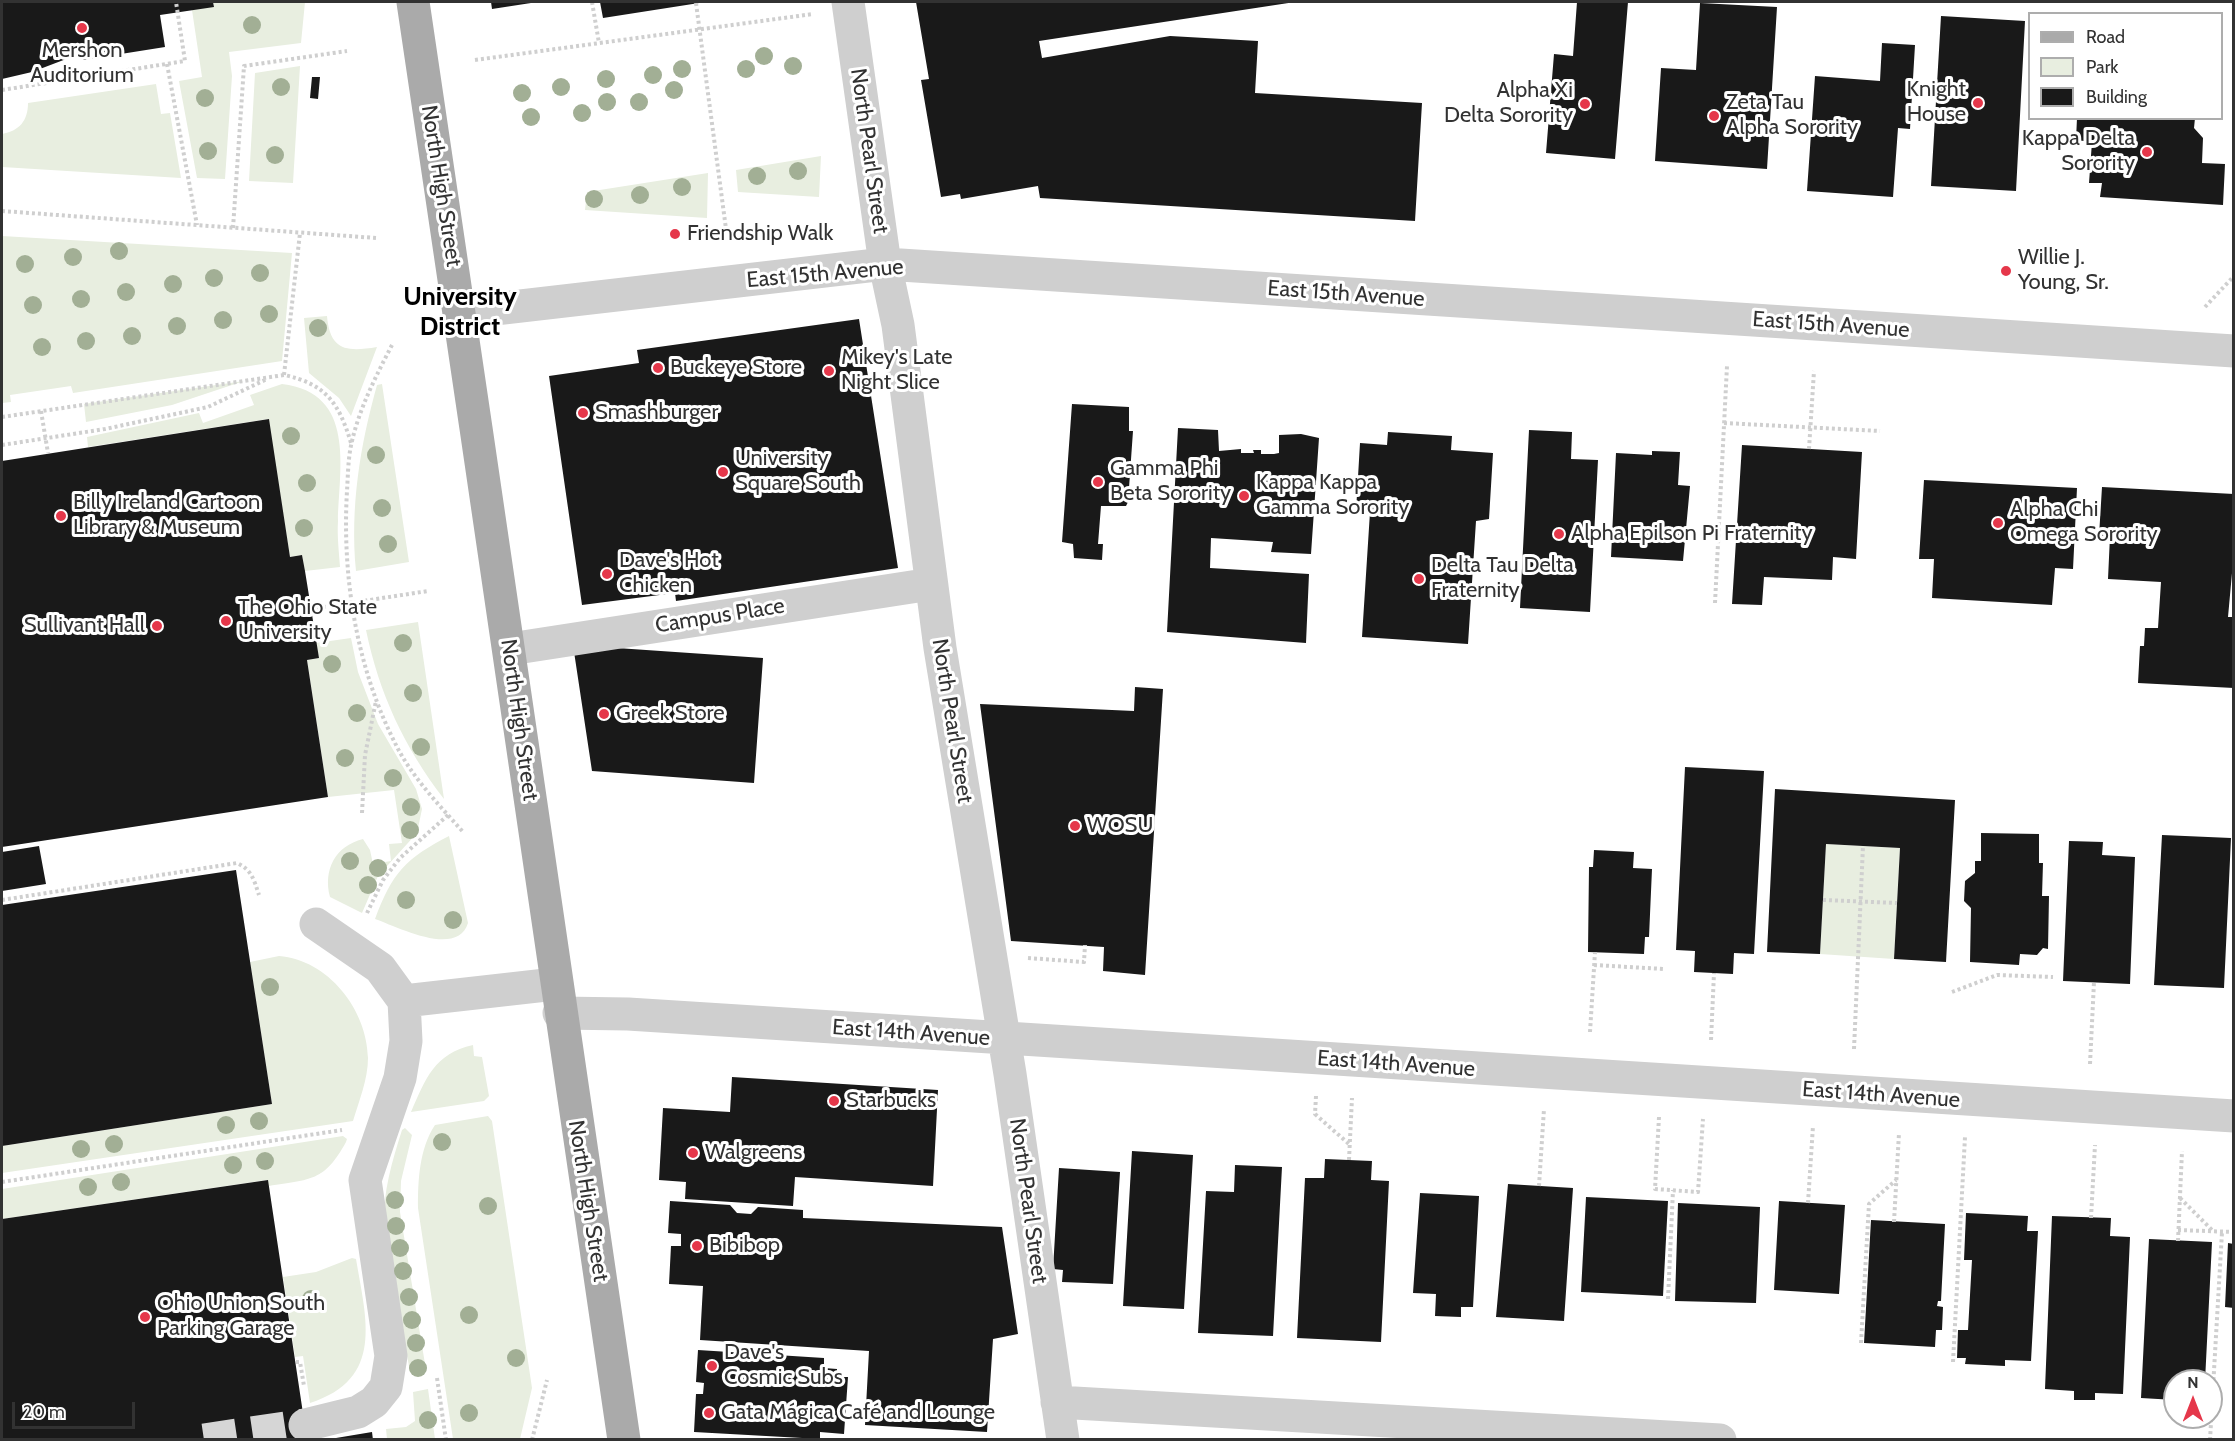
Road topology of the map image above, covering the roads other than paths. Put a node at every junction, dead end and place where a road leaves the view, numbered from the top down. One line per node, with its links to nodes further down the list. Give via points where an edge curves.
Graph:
1 (413, 2): 4 (main road, North High Street)
2 (849, 5): 3 (street, North Pearl Street)
3 (885, 264): 4 (street, East 15th Avenue); 5 (street, East 15th Avenue); 6 (street, North Pearl Street, via 898,325)
4 (460, 313): 7 (main road, North High Street)
5 (2234, 351)
6 (931, 584): 7 (street, Campus Place); 11 (street, North Pearl Street)
7 (510, 649): 9 (main road, North High Street)
8 (316, 924): 10 (street, via 380,968)
9 (557, 998): 10 (street, East 14th Avenue); 11 (street, East 14th Avenue, via 628,1014); 15 (main road, North High Street)
10 (404, 1001): 14 (street, via 406,1041 400,1078 365,1185 391,1356 386,1387 374,1402 358,1412)
11 (1004, 1039): 12 (street, East 14th Avenue); 13 (street, North Pearl Street)
12 (2234, 1116)
13 (1057, 1402): 16 (street, North Pearl Street); 17 (street)
14 (305, 1409)
15 (624, 1440)
16 (1063, 1440)
17 (1720, 1440)

